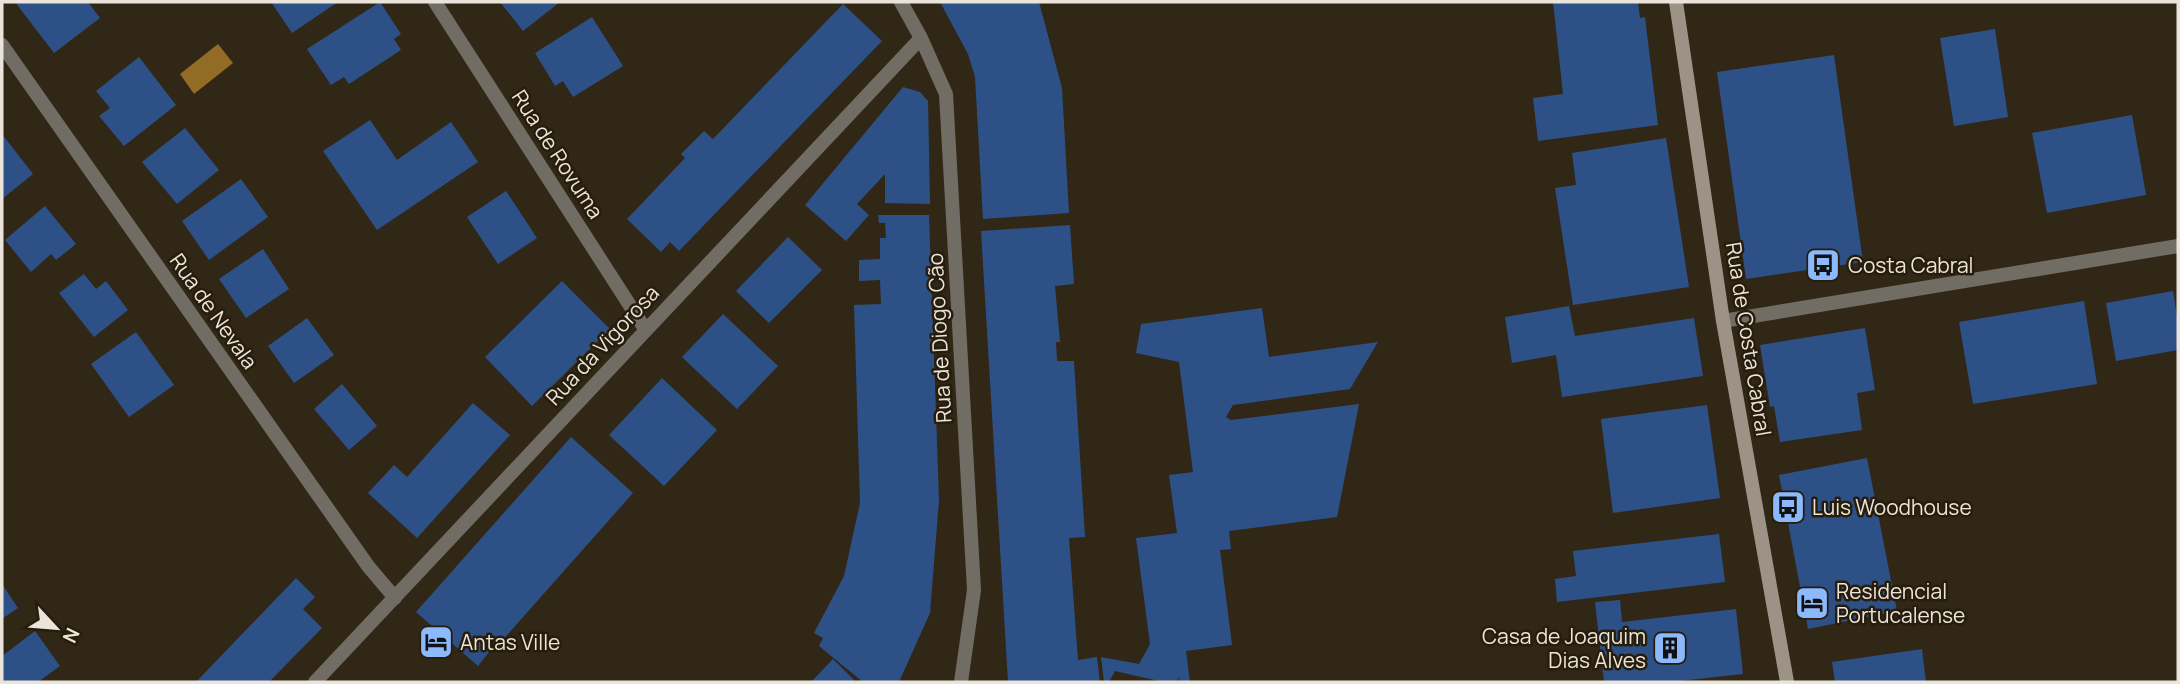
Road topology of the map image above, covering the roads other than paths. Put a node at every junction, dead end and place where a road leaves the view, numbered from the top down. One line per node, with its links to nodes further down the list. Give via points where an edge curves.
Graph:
1 (435, 2): 8 (street, Rua de Rovuma)
2 (901, 2): 4 (street, Rua de Diogo Cão)
3 (1676, 2): 7 (main road, Rua de Costa Cabral)
4 (922, 38): 8 (street, Rua da Vigorosa); 11 (street, Rua de Diogo Cão, via 947,107 974,590)
5 (2, 46): 9 (street, Rua de Nevala)
6 (2178, 246): 7 (street)
7 (1723, 321): 12 (main road, Rua de Costa Cabral)
8 (645, 329): 9 (street, Rua da Vigorosa)
9 (395, 598): 10 (street, Rua da Vigorosa)
10 (315, 682)
11 (961, 682)
12 (1787, 682)

